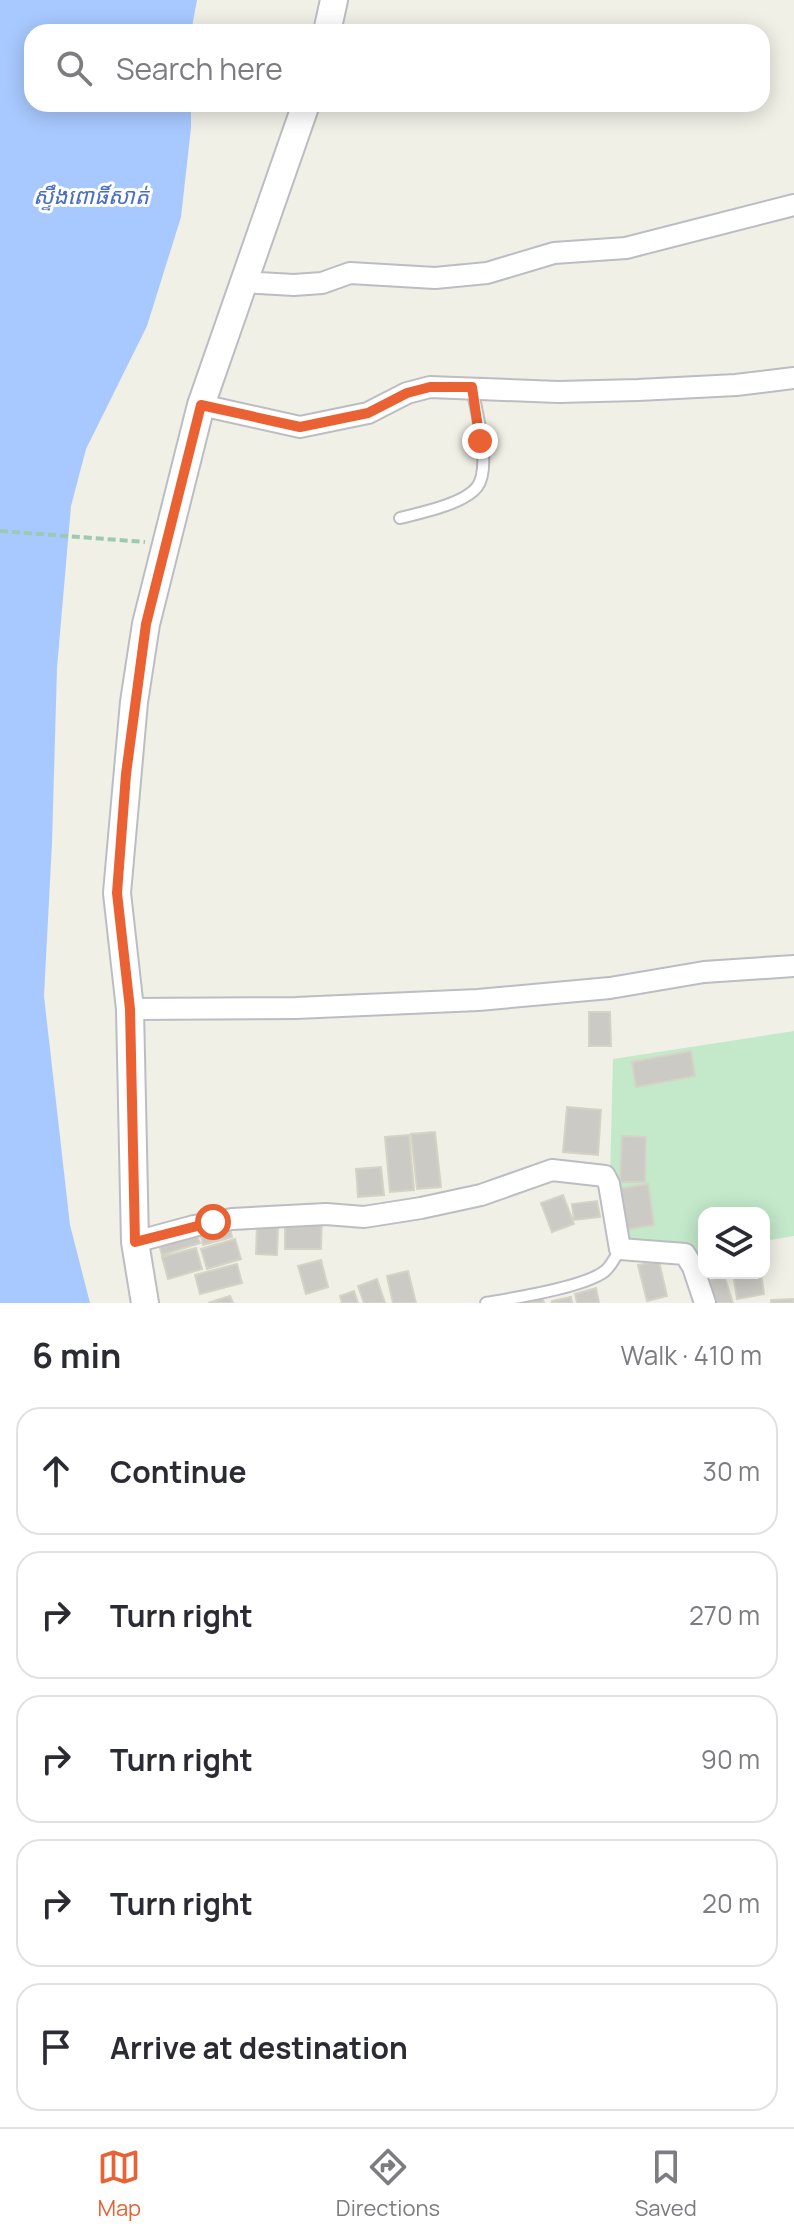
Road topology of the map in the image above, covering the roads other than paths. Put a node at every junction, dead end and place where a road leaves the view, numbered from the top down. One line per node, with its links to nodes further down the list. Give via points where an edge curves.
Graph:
1 (334, 0): 2 (street)
2 (329, 24)
3 (303, 112): 5 (street)
4 (794, 205): 5 (street, via 626,248 554,253 487,273 435,278 350,273 322,283)
5 (243, 282): 8 (street)
6 (794, 378): 7 (street, via 638,390)
7 (472, 387): 8 (street, via 430,387 368,413 300,427); 9 (lane, via 484,468 476,488 443,507)
8 (201, 405): 11 (street, via 146,624 134,702 117,893)
9 (400, 518)
10 (794, 966): 11 (street, via 478,1000)
11 (130, 1009): 12 (street)
12 (135, 1242): 13 (street, via 232,1219 364,1217 421,1208 481,1195 552,1170 605,1176); 14 (street)
13 (620, 1249): 15 (lane, via 605,1271 578,1282); 16 (street, via 685,1254)
14 (145, 1303)
15 (486, 1303)
16 (705, 1303)

